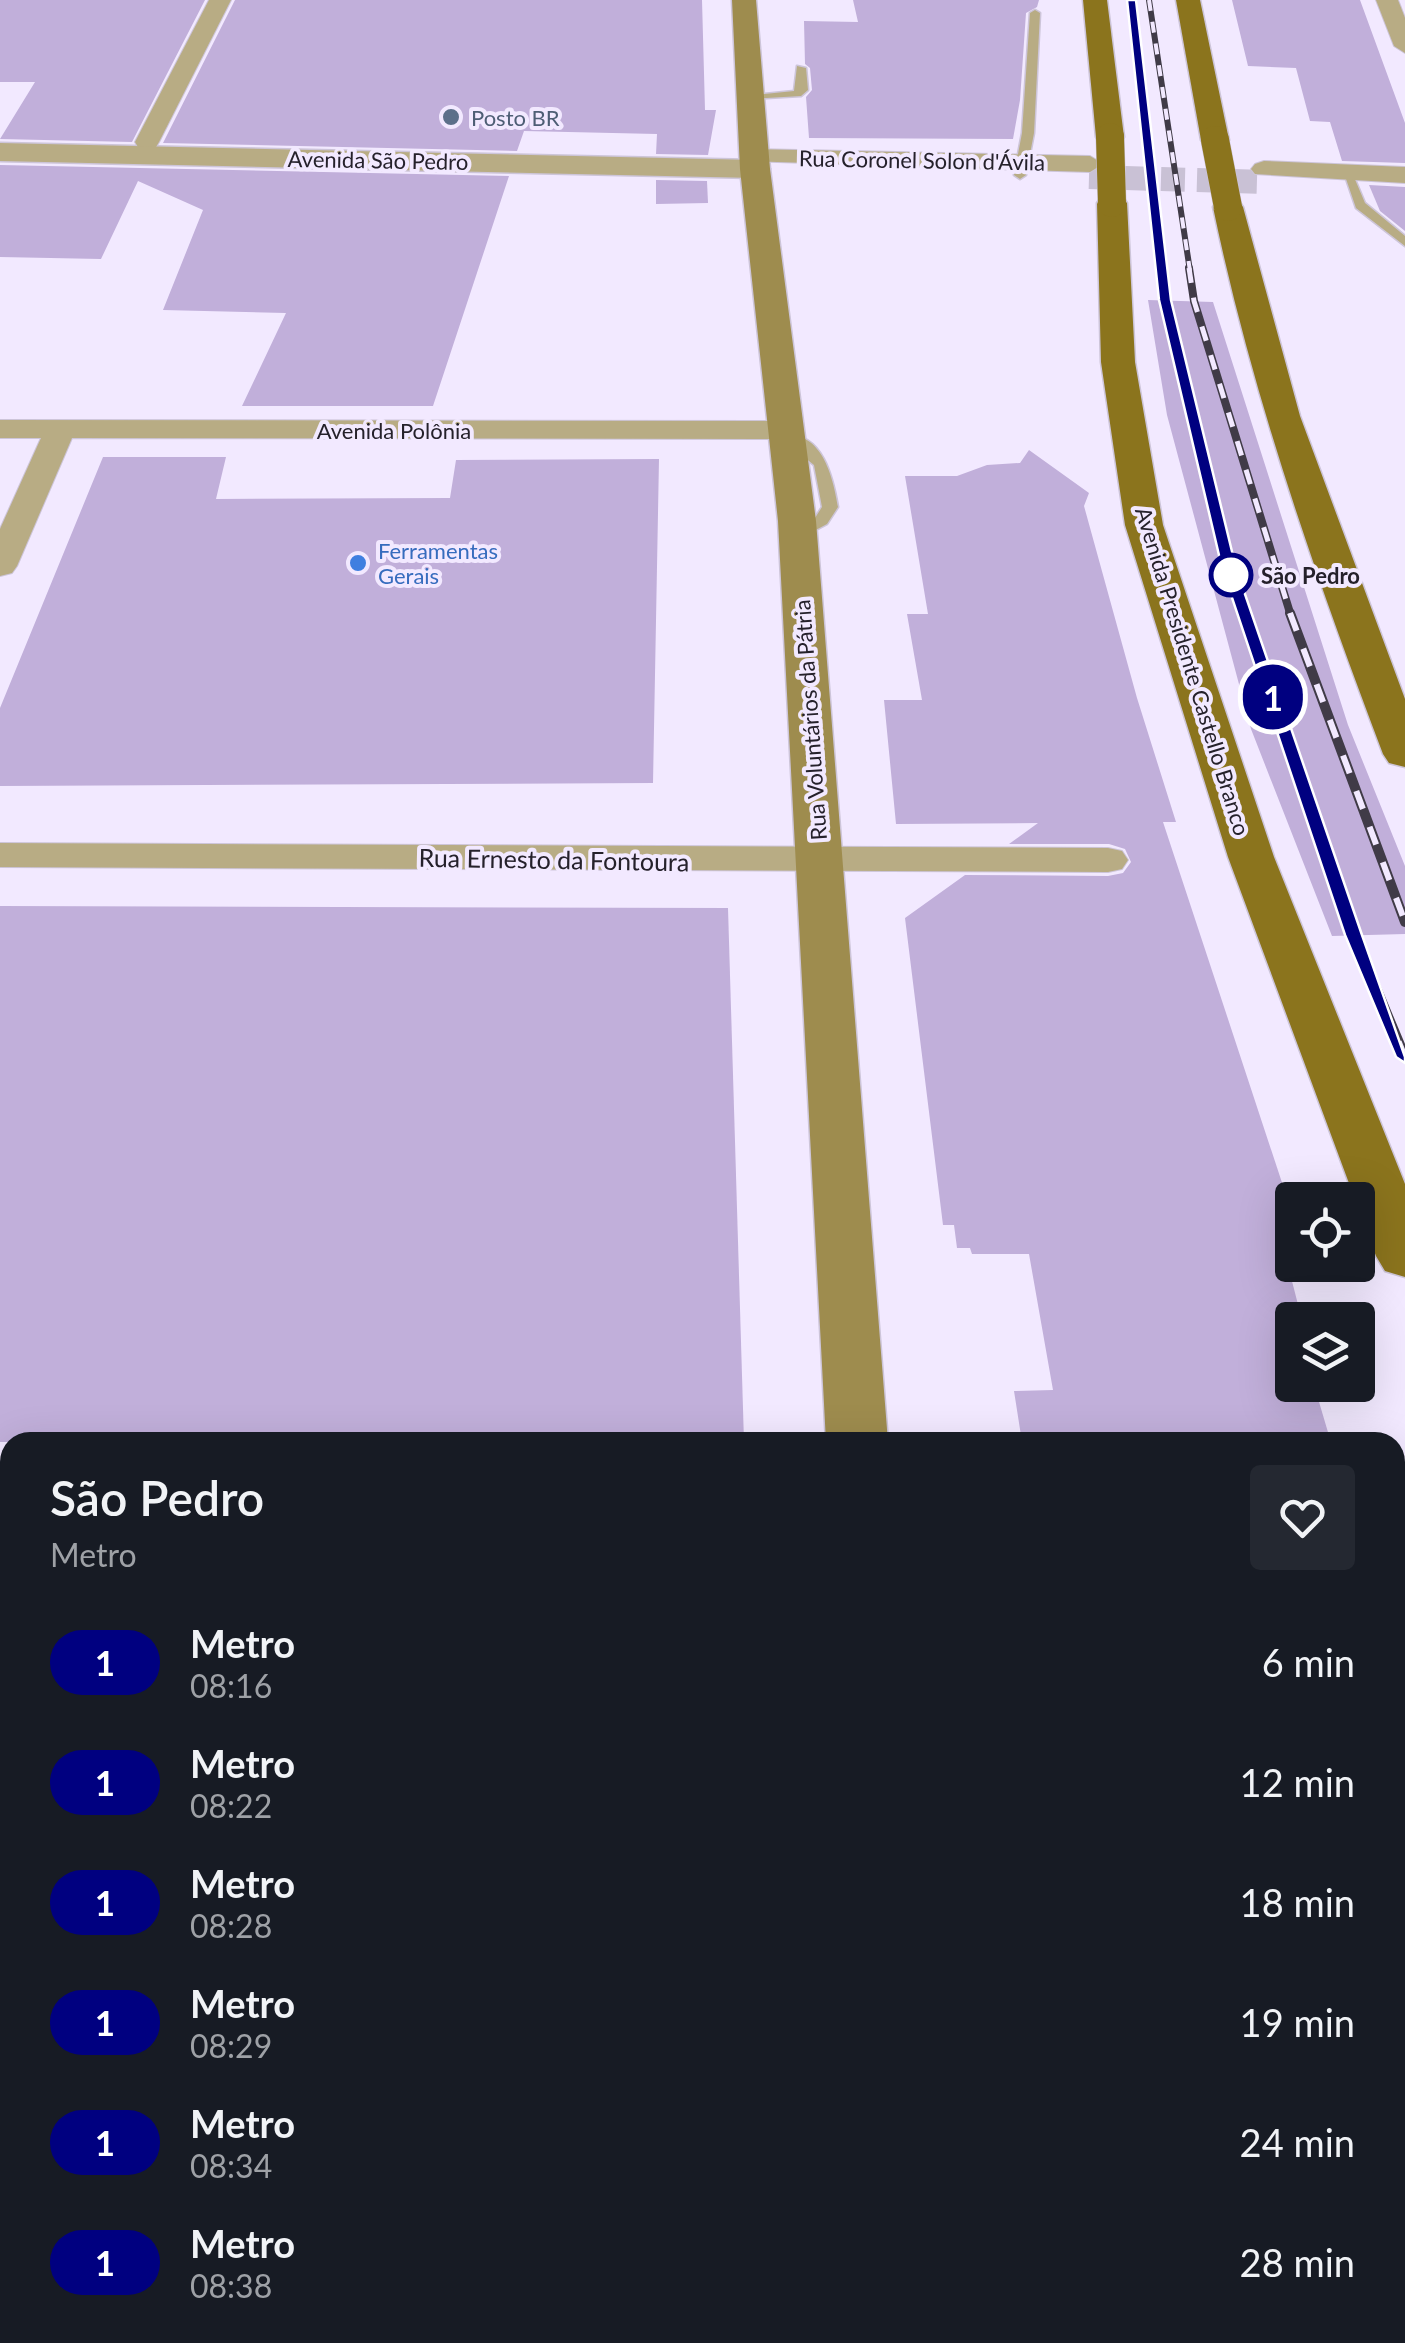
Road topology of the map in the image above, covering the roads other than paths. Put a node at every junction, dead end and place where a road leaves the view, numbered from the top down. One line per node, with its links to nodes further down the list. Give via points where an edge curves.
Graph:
1 (220, 0): 11 (street)
2 (744, 0): 9 (main road, Rua Voluntários da Pátria)
3 (1095, 0): 18 (main road, Avenida Presidente Castello Branco, bridge, via 1110,136)
4 (1188, 0): 25 (main road, bridge, via 1252,321 1335,575)
5 (1387, 0): 7 (street)
6 (1035, 13): 14 (lane)
7 (1405, 46)
8 (801, 68): 9 (lane, via 802,90 796,94)
9 (750, 96): 13 (main road, Rua Voluntários da Pátria)
10 (0, 138): 11 (street, Avenida São Pedro)
11 (147, 142): 13 (street, Avenida São Pedro)
12 (0, 152): 13 (street, Avenida São Pedro)
13 (755, 162): 14 (street, Rua Coronel Solon d'Ávila); 23 (main road, Rua Voluntários da Pátria)
14 (1022, 169): 18 (street, Rua Coronel Solon d'Ávila)
15 (1405, 175): 17 (street)
16 (1265, 176): 17 (street)
17 (1349, 179): 19 (street); 20 (lane, via 1360,204)
18 (1097, 182): 29 (main road, Avenida Presidente Castello Branco, via 1144,525 1251,857)
19 (1405, 188)
20 (1405, 242)
21 (0, 429): 22 (street, Avenida Polônia)
22 (61, 429): 23 (street, Avenida Polônia); 24 (street)
23 (789, 434): 28 (main road, Rua Voluntários da Pátria)
24 (0, 566)
25 (1405, 754)
26 (0, 854): 28 (street, Rua Ernesto da Fontoura)
27 (1108, 860): 28 (street, Rua Ernesto da Fontoura)
28 (819, 861): 30 (main road, Rua Voluntários da Pátria)
29 (1405, 1256)
30 (857, 1432)

